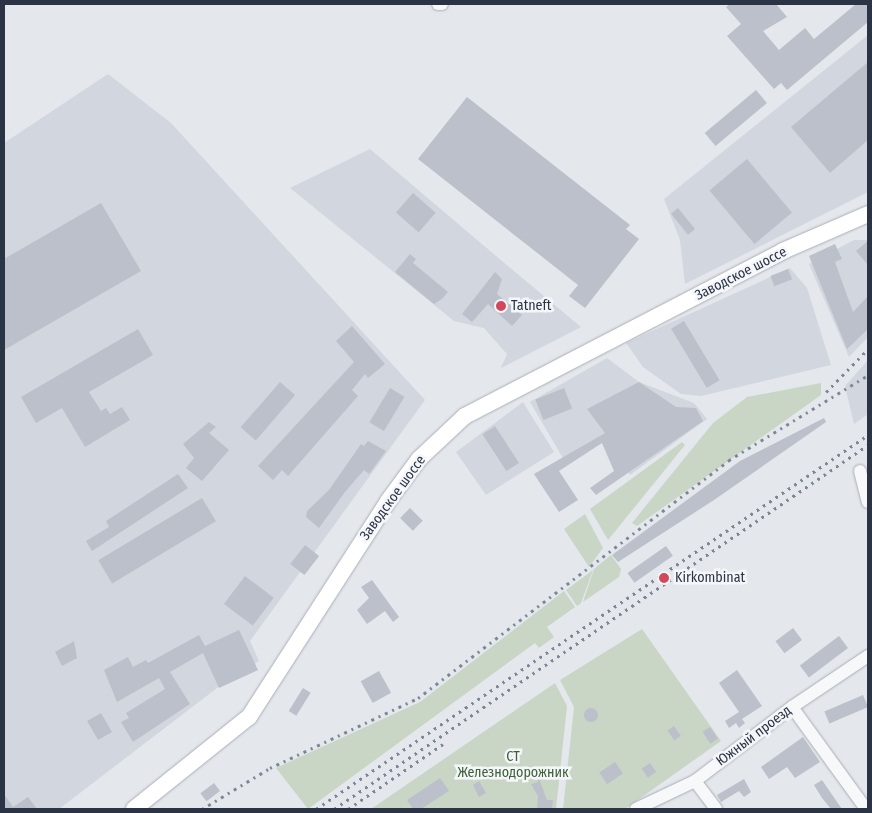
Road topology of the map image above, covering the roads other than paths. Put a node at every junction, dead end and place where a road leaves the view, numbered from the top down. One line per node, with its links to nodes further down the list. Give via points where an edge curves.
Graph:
1 (438, 4): 2 (street)
2 (442, 4)
3 (868, 214): 9 (main road, Заводское шоссе, via 782,251 465,416 419,459 388,501 249,717)
4 (860, 471): 5 (street)
5 (868, 502)
6 (868, 656): 7 (street, Южный проезд)
7 (792, 707): 8 (street, Южный проезд); 12 (street)
8 (695, 781): 10 (street, Южный проезд); 11 (street)
9 (134, 809)
10 (636, 809)
11 (716, 809)
12 (866, 809)

